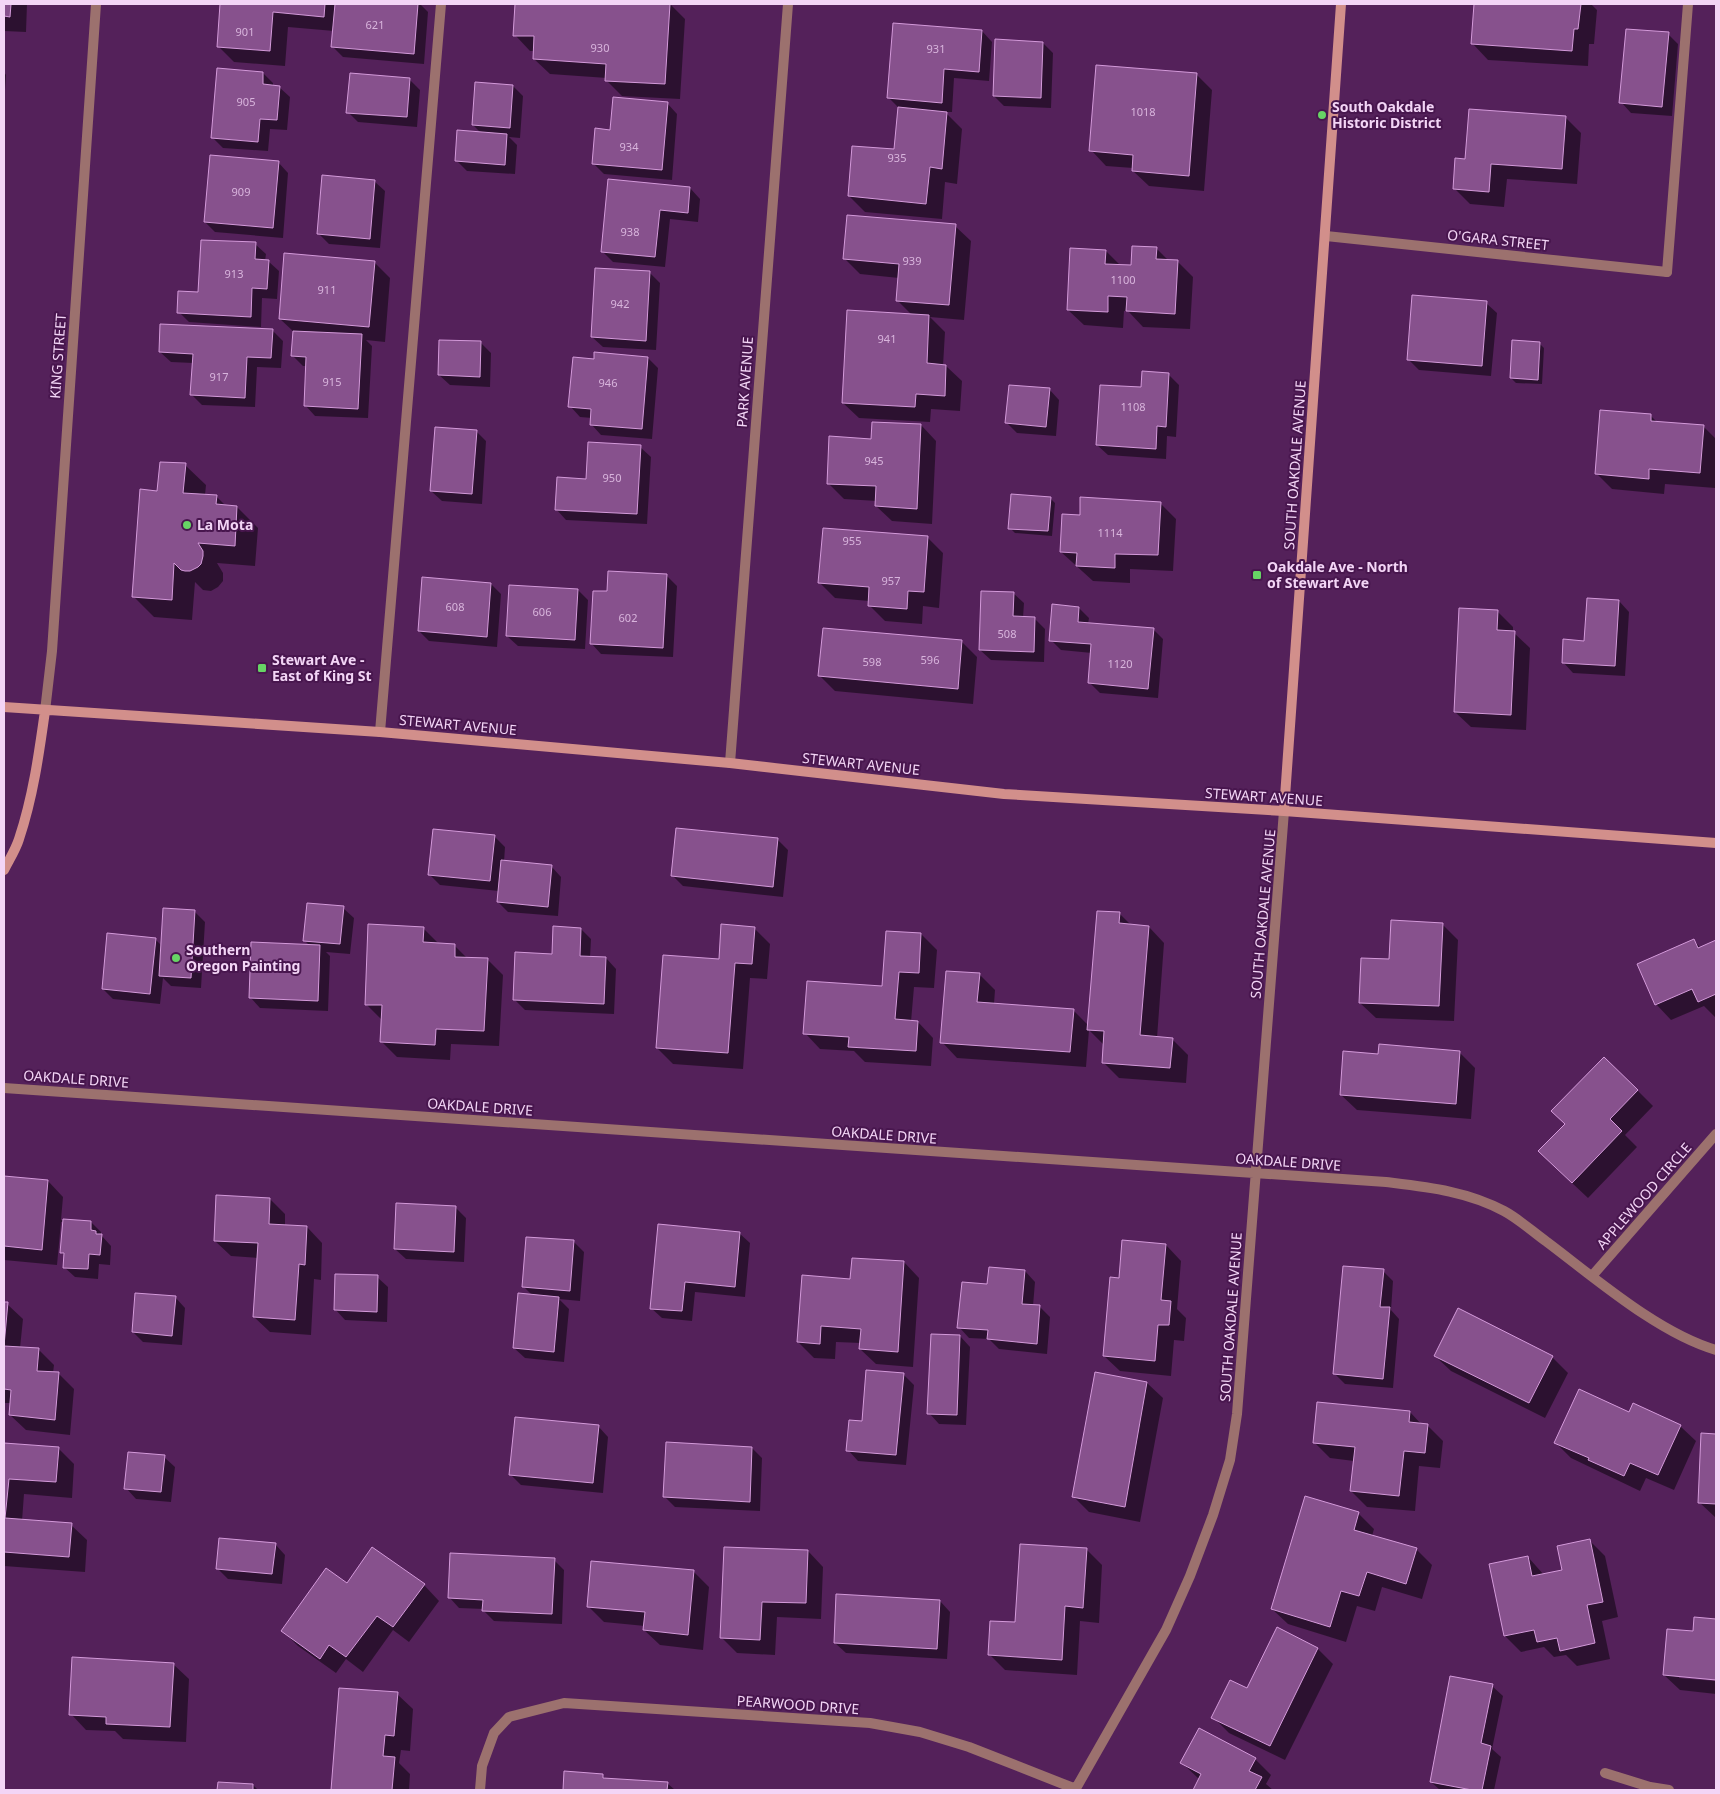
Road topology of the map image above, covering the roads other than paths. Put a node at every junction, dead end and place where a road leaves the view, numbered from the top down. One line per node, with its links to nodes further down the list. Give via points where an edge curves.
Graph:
1 (96, 4): 8 (street, KING STREET, via 52,651)
2 (441, 4): 9 (street)
3 (788, 4): 10 (street, PARK AVENUE)
4 (1341, 4): 6 (main road, SOUTH OAKDALE AVENUE)
5 (1688, 4): 6 (street, O'GARA STREET, via 1667,272)
6 (1326, 236): 11 (main road, SOUTH OAKDALE AVENUE)
7 (4, 707): 8 (main road, STEWART AVENUE)
8 (45, 711): 9 (main road, STEWART AVENUE); 13 (main road, via 38,768 19,840)
9 (380, 732): 10 (main road, STEWART AVENUE)
10 (730, 763): 11 (main road, STEWART AVENUE, via 1004,794)
11 (1284, 811): 12 (main road, STEWART AVENUE); 16 (street, SOUTH OAKDALE AVENUE)
12 (1716, 843)
13 (4, 870)
14 (4, 1088): 16 (street, OAKDALE DRIVE)
15 (1716, 1134): 17 (street, APPLEWOOD CIRCLE)
16 (1256, 1174): 17 (street, OAKDALE DRIVE, via 1386,1182 1468,1196 1505,1211); 21 (street, SOUTH OAKDALE AVENUE, via 1237,1414 1214,1515 1166,1630)
17 (1592, 1276): 18 (street, OAKDALE DRIVE, via 1647,1316)
18 (1716, 1350)
19 (1605, 1773): 22 (street)
20 (480, 1790): 21 (street, PEARWOOD DRIVE, via 482,1766 494,1733 509,1717 564,1703 870,1723 920,1732 969,1747)
21 (1076, 1790)
22 (1669, 1790)

